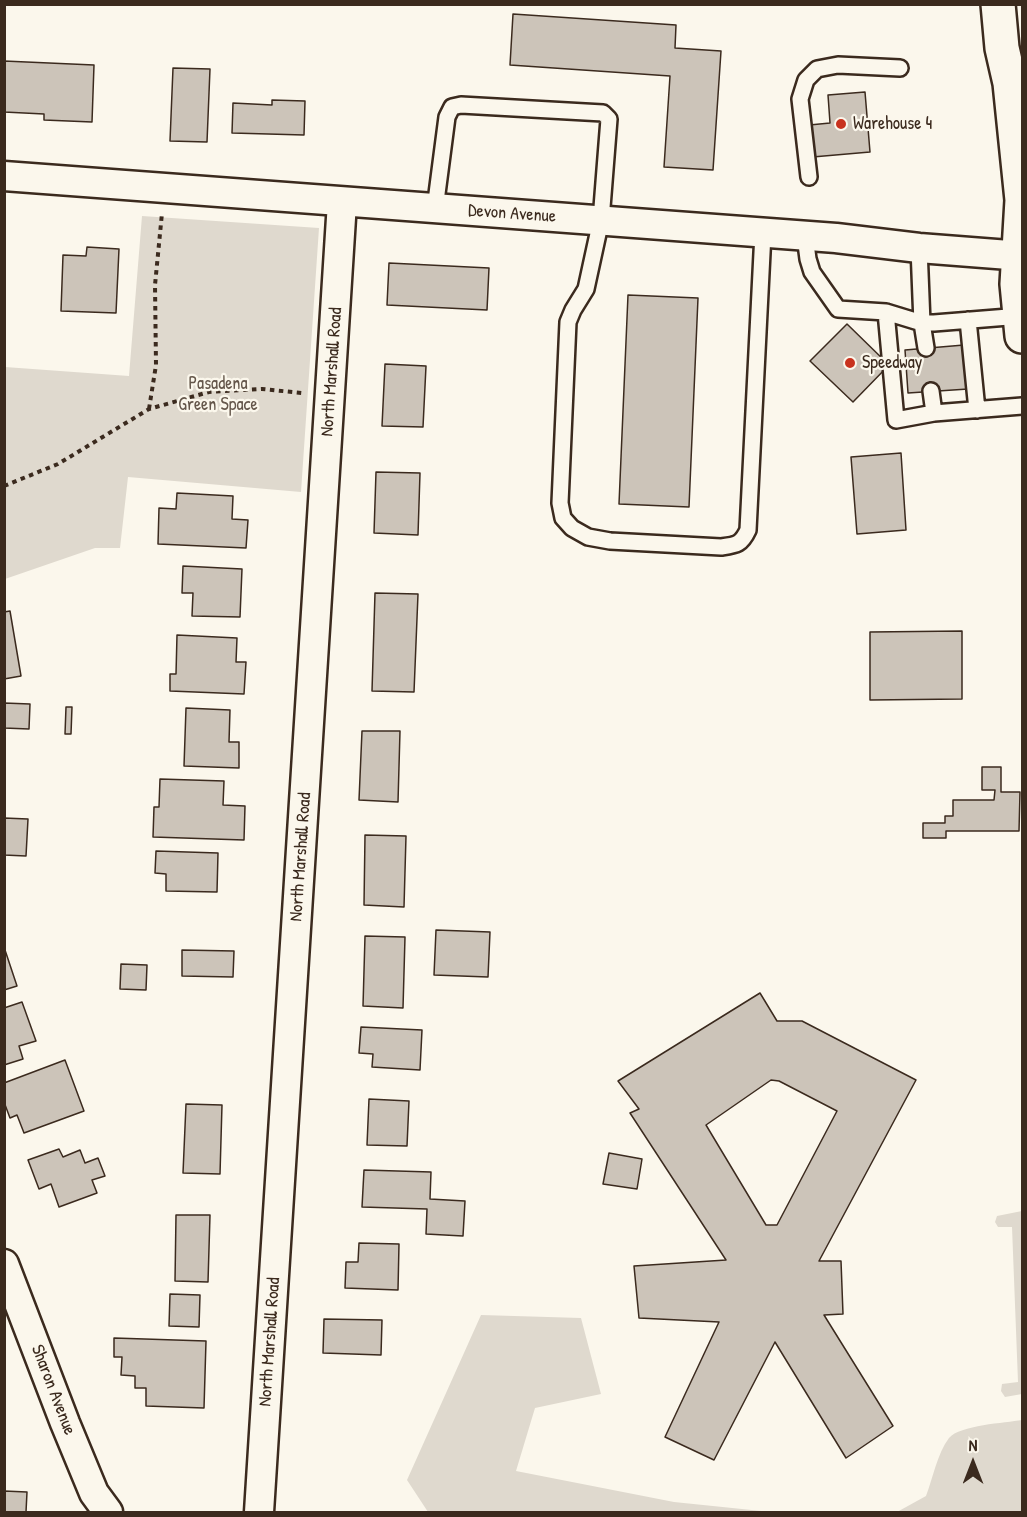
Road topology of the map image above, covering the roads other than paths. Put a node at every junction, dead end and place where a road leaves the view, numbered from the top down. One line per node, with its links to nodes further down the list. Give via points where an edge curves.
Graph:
1 (998, 4): 11 (main road, via 1022,200)
2 (900, 68): 4 (lane, via 838,65 817,69 806,80 800,99)
3 (4, 177): 5 (street, Devon Avenue)
4 (809, 177)
5 (342, 202): 6 (street, Devon Avenue); 23 (street, North Marshall Road)
6 (435, 208): 7 (street, Devon Avenue); 7 (lane, via 447,117 452,107 603,113 609,118)
7 (601, 220): 8 (street, Devon Avenue); 8 (lane, via 586,289 568,322 560,502 563,518 572,528 588,537 610,541 721,547 744,540 748,530)
8 (763, 232): 9 (street, Devon Avenue)
9 (805, 236): 10 (street, Devon Avenue); 12 (lane, via 812,272 838,309)
10 (919, 248): 11 (street, Devon Avenue); 14 (lane)
11 (1021, 256): 15 (main road, via 1017,284)
12 (886, 312): 14 (lane); 20 (lane, via 896,420)
13 (968, 320): 14 (lane); 15 (lane); 19 (lane)
14 (922, 322): 16 (lane)
15 (1022, 326)
16 (926, 348)
17 (932, 391): 20 (lane)
18 (1023, 406): 19 (lane)
19 (977, 410): 20 (lane)
20 (934, 413)
21 (4, 1264): 22 (street, Sharon Avenue, via 94,1493)
22 (108, 1512)
23 (259, 1512)

